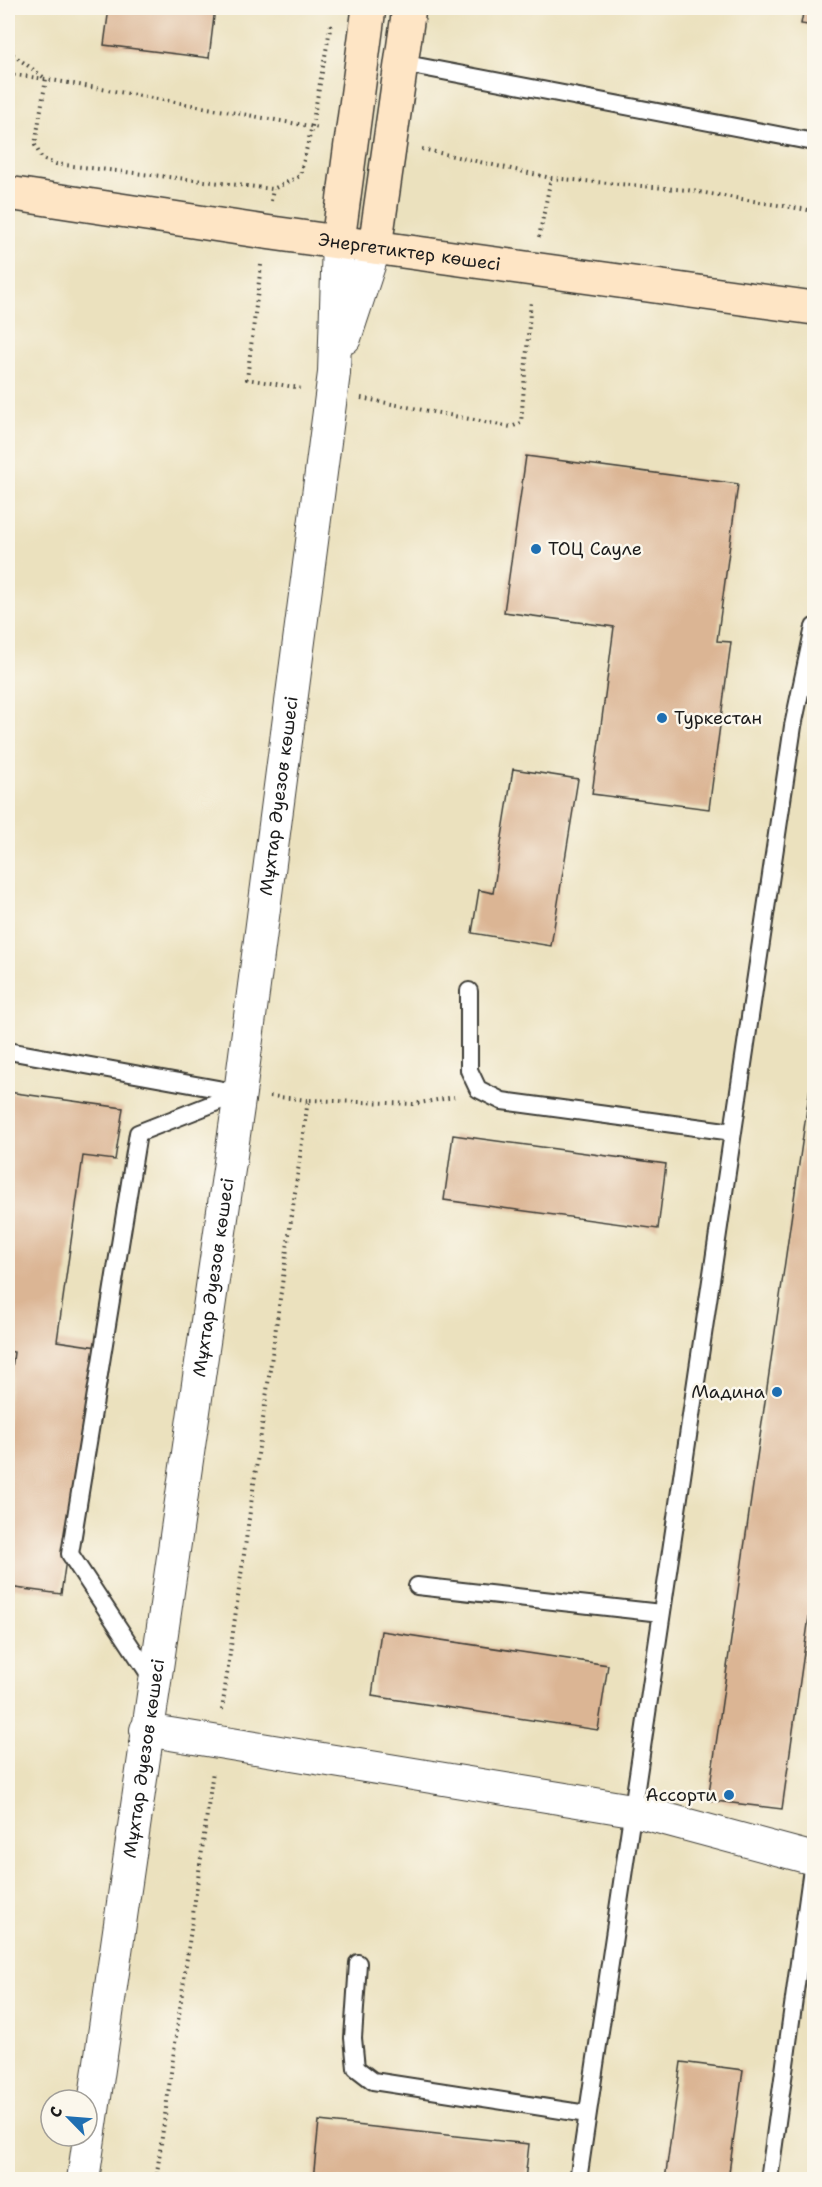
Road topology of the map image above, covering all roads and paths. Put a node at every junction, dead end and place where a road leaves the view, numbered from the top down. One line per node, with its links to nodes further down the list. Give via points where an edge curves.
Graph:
1 (369, 8): 10 (main road, Мұхтар Әуезов көшесі)
2 (408, 8): 5 (main road, Мұхтар Әуезов көшесі)
3 (332, 18): 4 (path, via 300,176 273,189 56,164 42,159 35,145 46,79)
4 (8, 51)
5 (401, 63): 6 (lane); 11 (main road, Мұхтар Әуезов көшесі)
6 (814, 142)
7 (551, 178): 12 (path)
8 (8, 193): 9 (main road, Энергетиктер көшесі)
9 (265, 232): 10 (main road, Энергетиктер көшесі); 14 (path, via 247,379)
10 (338, 241): 11 (main road, Энергетиктер көшесі); 14 (street, Мұхтар Әуезов көшесі)
11 (375, 247): 12 (main road, Энергетиктер көшесі); 14 (street, Мұхтар Әуезов көшесі)
12 (533, 269): 13 (main road, Энергетиктер көшесі); 14 (path, via 521,423 512,427)
13 (814, 308)
14 (332, 383): 19 (street, Мұхтар Әуезов көшесі)
15 (814, 627): 20 (lane, via 793,726)
16 (469, 991): 18 (lane, via 469,1070)
17 (8, 1051): 19 (lane)
18 (478, 1089): 20 (lane, via 502,1101); 25 (path, via 445,1100 414,1104 308,1100)
19 (240, 1093): 23 (street, Мұхтар Әуезов көшесі); 23 (lane, via 138,1133 70,1554)
20 (733, 1132): 22 (lane)
21 (417, 1586): 22 (lane)
22 (661, 1613): 26 (lane)
23 (154, 1681): 24 (street, Мұхтар Әуезов көшесі)
24 (146, 1730): 25 (street); 30 (street, Мұхтар Әуезов көшесі)
25 (218, 1742): 26 (street); 31 (path)
26 (632, 1810): 27 (street); 29 (lane)
27 (814, 1857): 33 (lane)
28 (358, 1963): 29 (lane, via 353,2038 356,2068 373,2081)
29 (587, 2114): 32 (lane)
30 (83, 2180)
31 (156, 2180)
32 (578, 2180)
33 (769, 2180)

